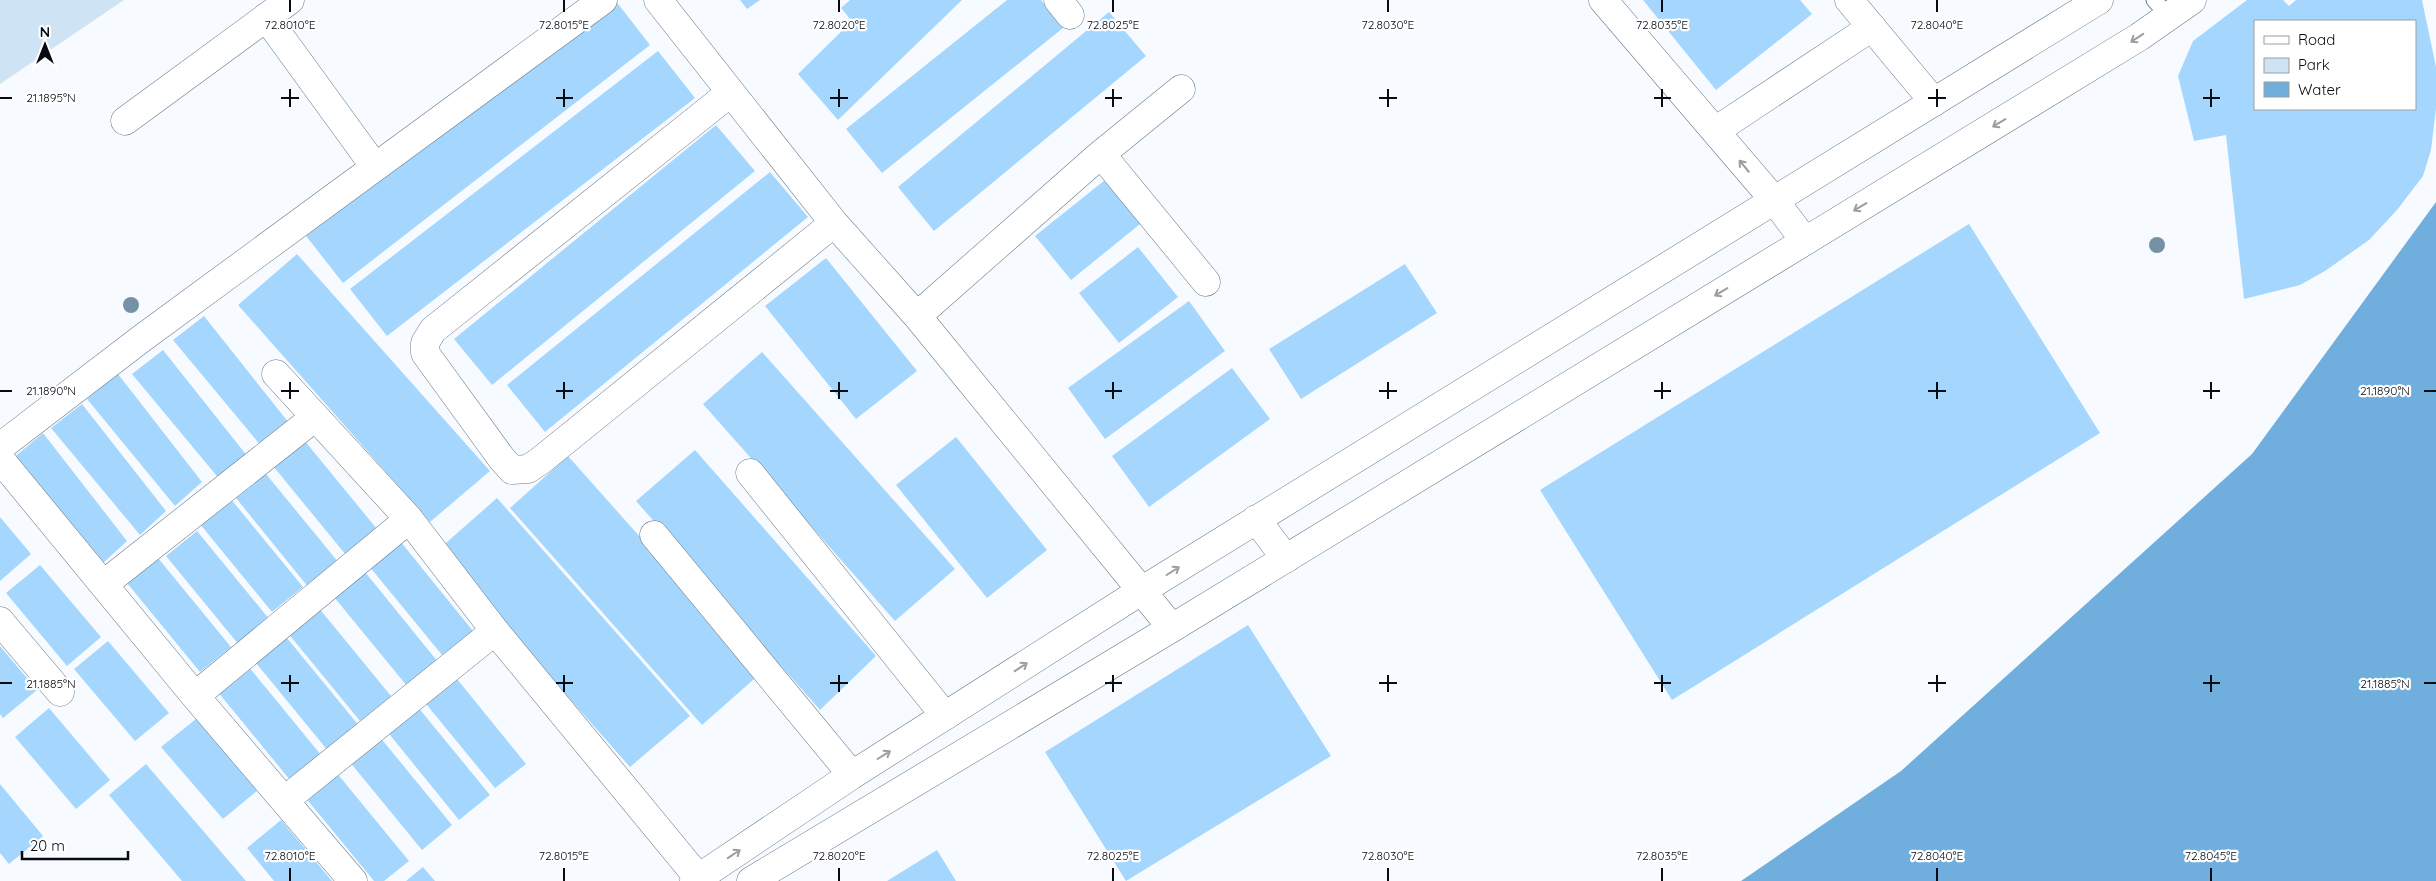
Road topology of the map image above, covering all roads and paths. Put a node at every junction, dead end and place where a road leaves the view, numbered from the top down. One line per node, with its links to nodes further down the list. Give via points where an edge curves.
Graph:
1 (290, 0): 9 (street)
2 (603, 0): 17 (street)
3 (658, 0): 12 (street)
4 (1603, 0): 15 (street)
5 (1849, 0): 10 (street)
6 (2099, 0): 13 (street)
7 (2192, 0): 8 (street)
8 (2162, 8): 20 (street, one-way to 20, via 2130,42)
9 (266, 17): 14 (street); 17 (street)
10 (1872, 27): 13 (street); 15 (street)
11 (1181, 89): 16 (street)
12 (730, 93): 19 (street); 19 (street, via 433,330 425,343 425,353 502,458 512,470 528,469 540,462)
13 (1934, 102): 18 (street)
14 (125, 121)
15 (1715, 131): 18 (street, one-way to 15)
16 (1101, 154): 21 (street); 22 (street)
17 (375, 167): 25 (street)
18 (1774, 200): 20 (street); 28 (street)
19 (834, 223): 22 (street)
20 (1805, 241): 30 (street, one-way to 30)
21 (1206, 282)
22 (917, 316): 32 (street)
23 (276, 374): 24 (street)
24 (314, 418): 27 (street); 31 (street)
25 (2, 443): 31 (street)
26 (750, 473): 38 (street)
27 (409, 519): 35 (street); 37 (street)
28 (1256, 519): 30 (street); 32 (street, one-way to 28)
29 (654, 535): 39 (street)
30 (1286, 559): 34 (street)
31 (104, 584): 37 (street)
32 (1141, 591): 34 (street); 38 (street, one-way to 32)
33 (0, 620): 36 (street)
34 (1172, 628): 43 (street)
35 (495, 631): 40 (street); 41 (street)
36 (60, 692)
37 (195, 696): 40 (street)
38 (945, 716): 39 (street, one-way to 38)
39 (852, 775): 41 (street, one-way to 39)
40 (285, 800): 42 (street)
41 (698, 880)
42 (353, 881)
43 (750, 881)

